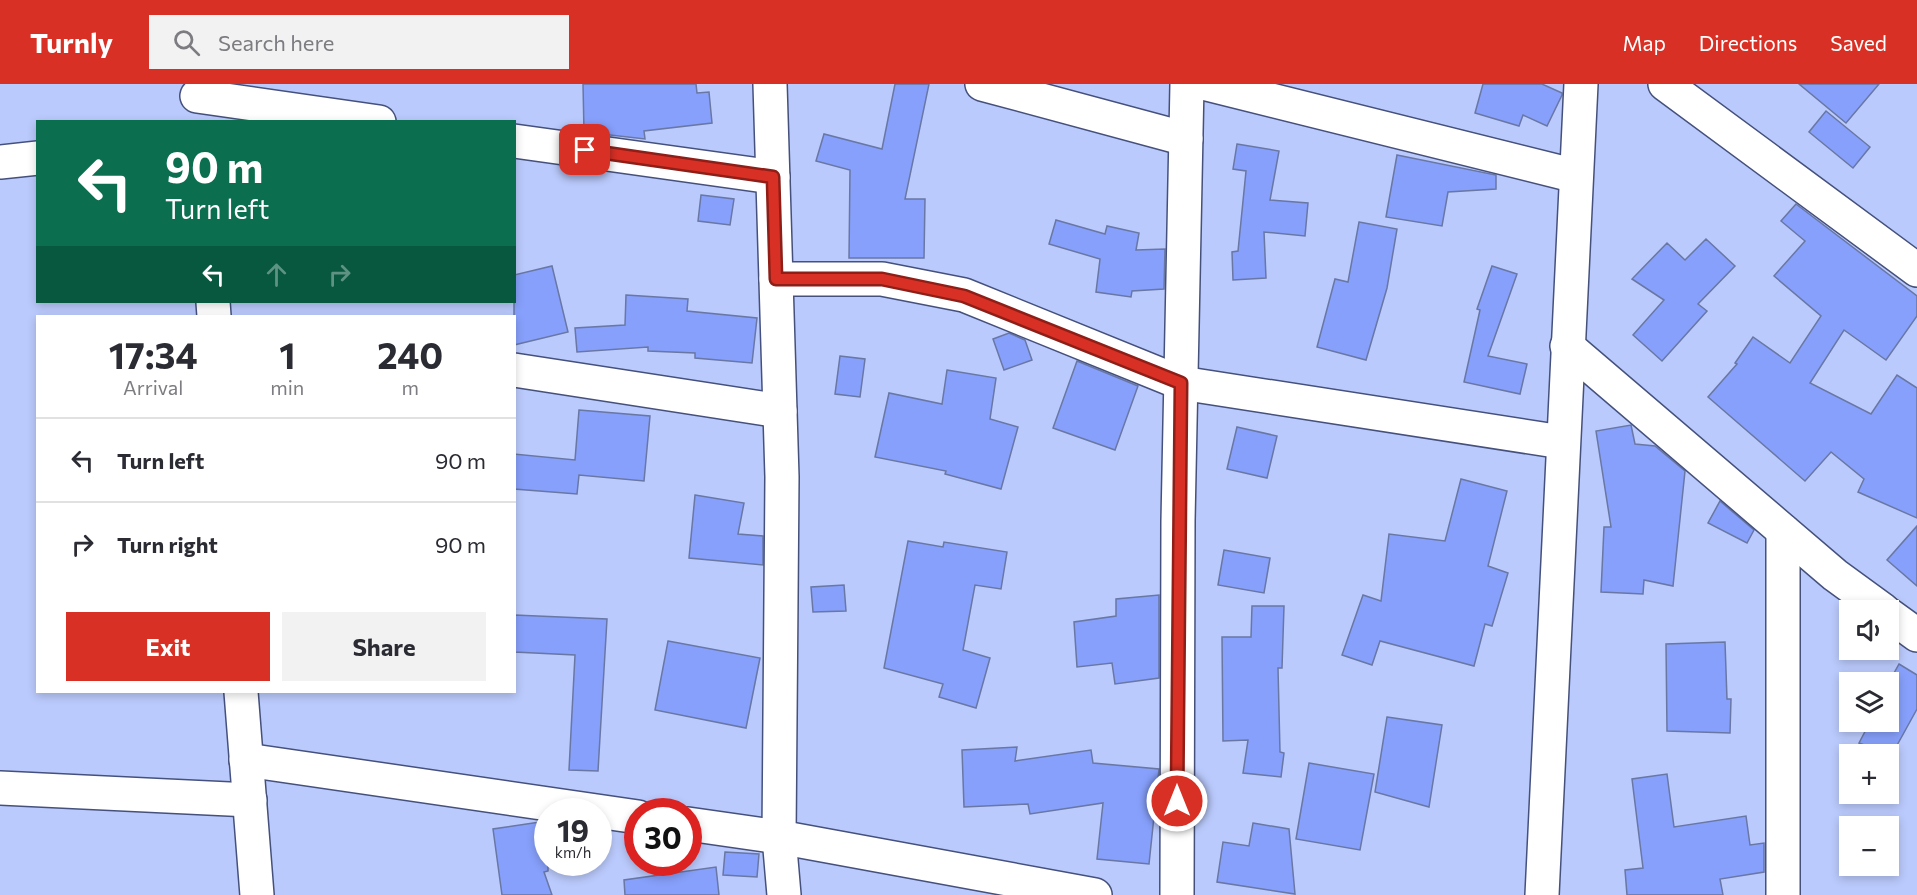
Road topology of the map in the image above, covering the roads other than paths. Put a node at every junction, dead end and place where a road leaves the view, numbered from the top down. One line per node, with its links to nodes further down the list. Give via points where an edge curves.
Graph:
1 (770, 84): 14 (street)
2 (982, 84): 9 (street)
3 (1187, 84): 9 (street)
4 (1207, 84): 13 (street)
5 (1581, 84): 13 (street)
6 (1665, 84): 15 (street)
7 (197, 100): 8 (street)
8 (362, 120)
9 (1186, 139): 19 (street)
10 (516, 141): 14 (street)
11 (36, 158): 12 (street)
12 (0, 162)
13 (1576, 176): 17 (street)
14 (773, 177): 16 (street)
15 (1917, 270)
16 (776, 279): 19 (street, via 882,279 964,296); 20 (street)
17 (1567, 346): 21 (street); 22 (street)
18 (516, 370): 20 (street)
19 (1181, 383): 21 (street); 37 (street)
20 (780, 411): 32 (street)
21 (1562, 442): 38 (street)
22 (1783, 531): 23 (street); 33 (street)
23 (1869, 600)
24 (1899, 622): 25 (street)
25 (1917, 635)
26 (241, 693): 27 (street)
27 (246, 760): 29 (street); 30 (street)
28 (0, 788): 29 (street)
29 (250, 800): 34 (street)
30 (624, 815)
31 (702, 826): 32 (street)
32 (779, 837): 35 (street); 36 (street)
33 (1789, 891)
34 (257, 895)
35 (784, 895)
36 (1095, 895)
37 (1177, 895)
38 (1542, 895)

